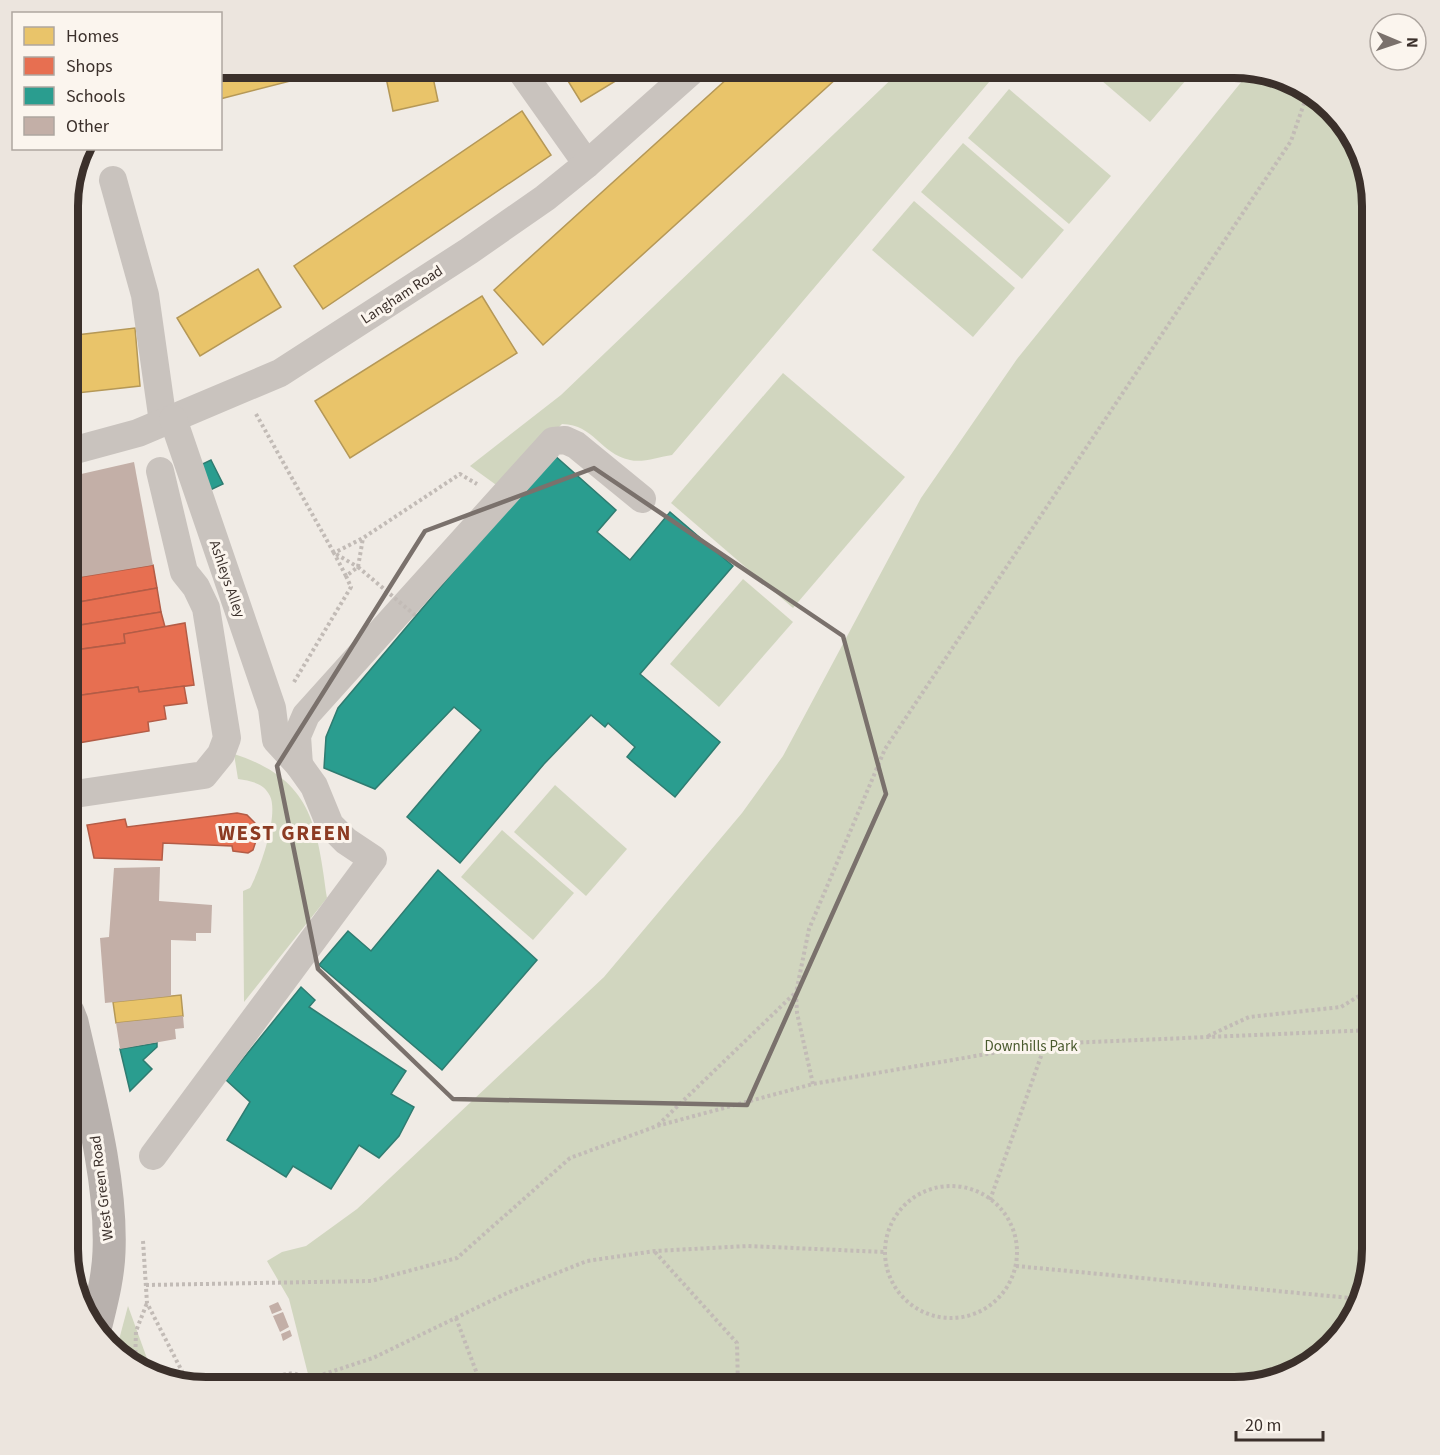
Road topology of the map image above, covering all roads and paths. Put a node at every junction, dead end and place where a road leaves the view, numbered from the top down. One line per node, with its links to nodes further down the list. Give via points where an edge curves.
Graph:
1 (526, 78): 4 (street)
2 (684, 78): 4 (street, Langham Road)
3 (1305, 100): 22 (path, via 1290,141 885,749 809,929)
4 (587, 164): 6 (street, Langham Road, via 469,251 280,373)
5 (113, 180): 7 (street, Ashleys Alley, via 145,295)
6 (245, 389): 7 (street, Langham Road); 13 (path)
7 (168, 420): 8 (street, Langham Road, via 115,441); 17 (street, Ashleys Alley)
8 (78, 450)
9 (160, 471): 18 (street, via 183,572 206,608)
10 (500, 497): 11 (street, via 553,441 565,440); 12 (path, via 460,474); 17 (street)
11 (642, 499)
12 (363, 538): 13 (path); 14 (path)
13 (334, 553): 14 (path); 15 (path)
14 (358, 567): 15 (path); 16 (path, bridge)
15 (346, 576): 17 (path, via 351,587 295,680)
16 (416, 616)
17 (285, 720): 19 (street); 19 (street, via 297,736)
18 (227, 738): 20 (street); 21 (street, via 221,754 204,775)
19 (299, 765): 30 (street, via 314,786 330,825 373,859)
20 (232, 776)
21 (78, 794)
22 (796, 993): 28 (path); 29 (path)
23 (1362, 994): 25 (path, via 1341,1007 1249,1017)
24 (1362, 1030): 25 (path)
25 (1205, 1038): 26 (path)
26 (1045, 1044): 28 (path); 31 (path)
27 (78, 1050): 37 (main road, West Green Road, via 93,1119 109,1235 106,1281)
28 (813, 1084): 29 (path)
29 (657, 1126): 36 (path, via 570,1158 457,1258 371,1281 146,1285)
30 (153, 1156)
31 (990, 1200): 33 (path, via 978,1191 960,1186 937,1187 918,1195 900,1210 888,1229); 34 (path, via 1010,1222 1017,1245)
32 (655, 1251): 33 (path, via 748,1246); 38 (path, via 587,1261); 45 (path, via 737,1343)
33 (884, 1252): 34 (path, via 887,1273 898,1294 916,1310 937,1318 962,1318 984,1311 1008,1288)
34 (1016, 1266): 35 (path)
35 (1352, 1298)
36 (147, 1303): 39 (path, via 136,1332); 40 (path)
37 (98, 1317)
38 (456, 1318): 43 (path, via 374,1358); 44 (path)
39 (135, 1355)
40 (184, 1375)
41 (268, 1377): 42 (path, via 293,1373)
42 (304, 1377)
43 (315, 1377)
44 (478, 1377)
45 (738, 1377)

